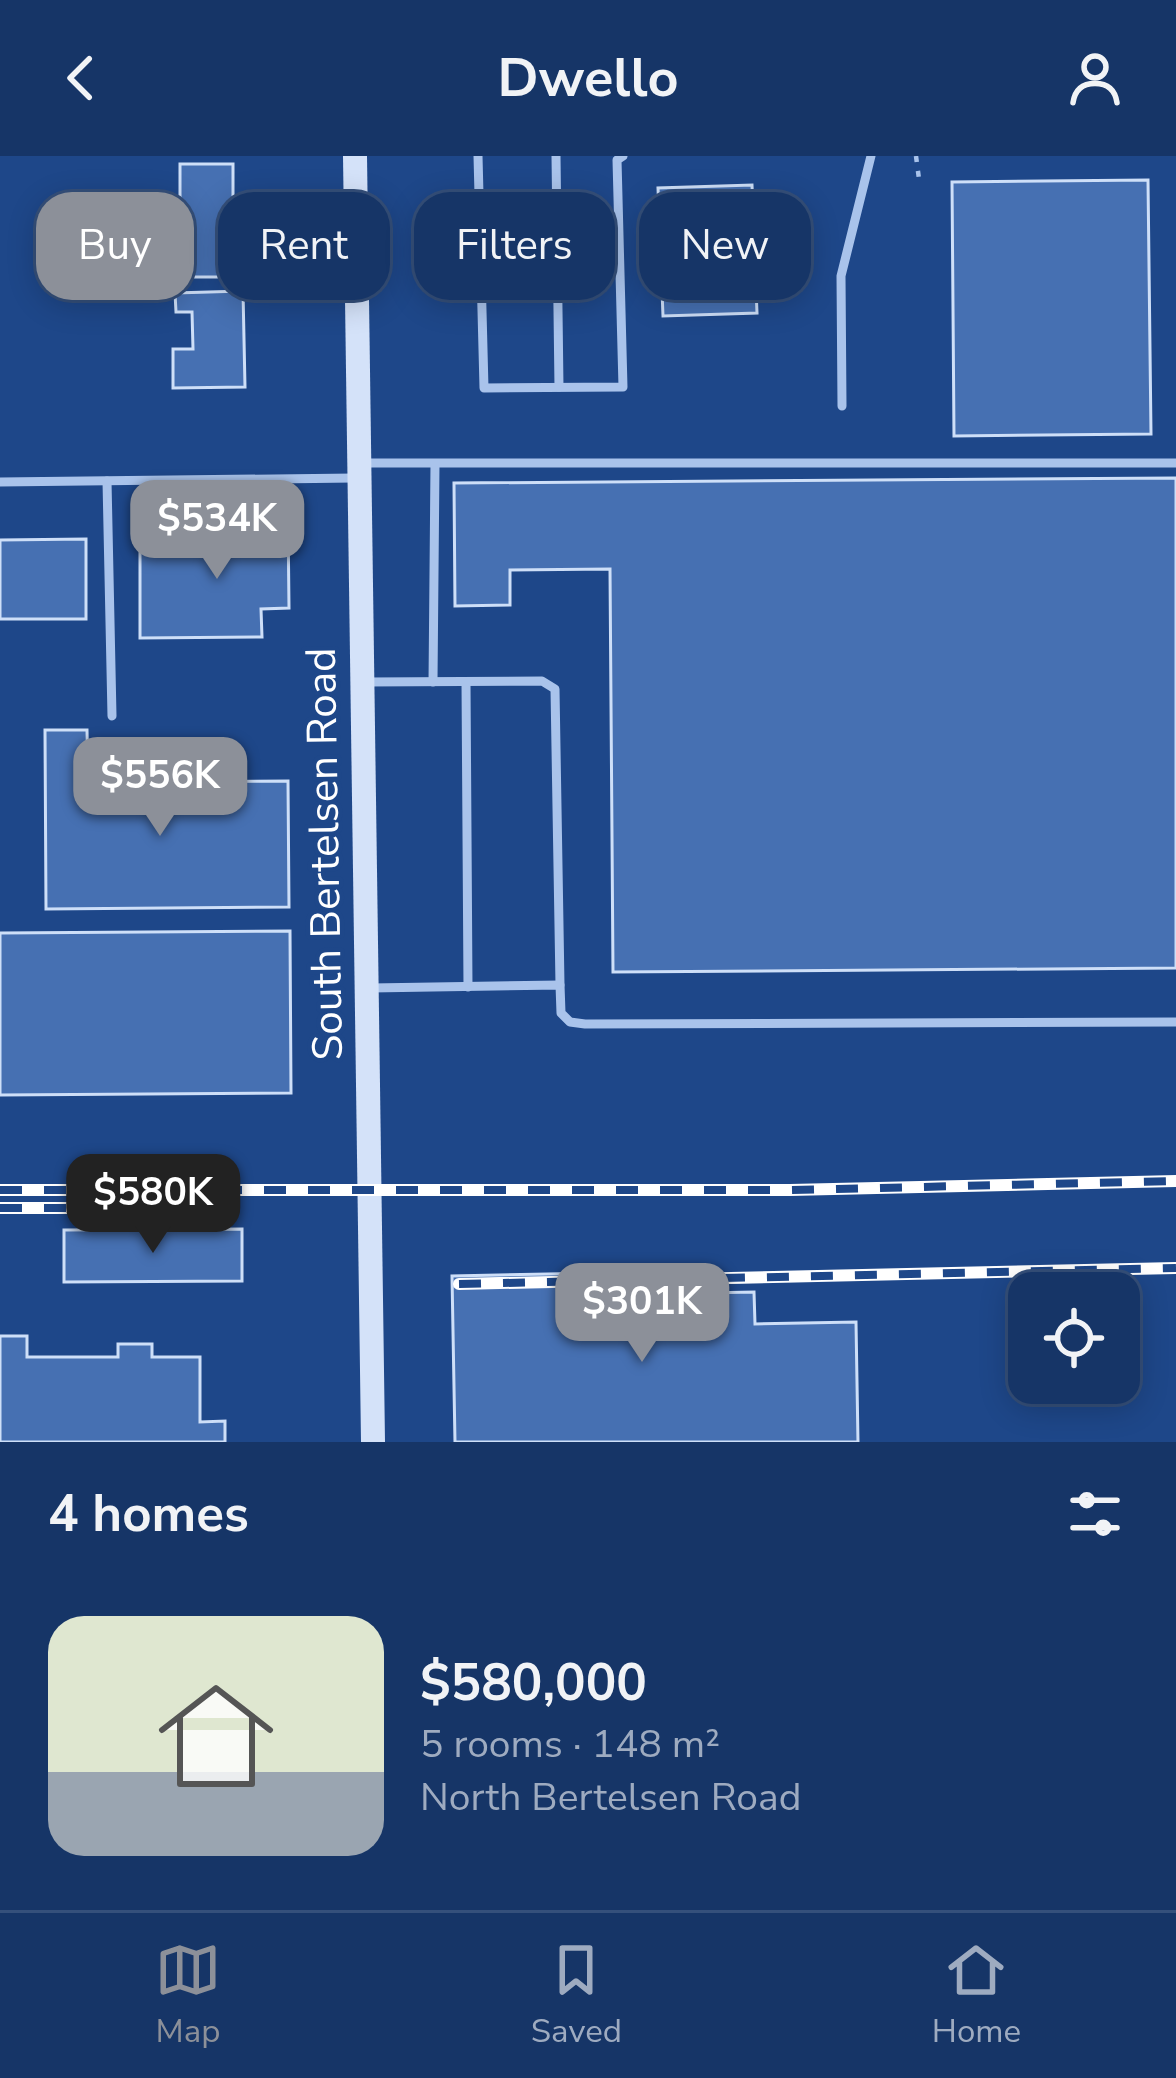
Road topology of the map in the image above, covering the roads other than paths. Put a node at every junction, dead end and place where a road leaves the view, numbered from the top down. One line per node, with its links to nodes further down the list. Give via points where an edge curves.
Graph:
1 (355, 156): 10 (street, South Bertelsen Road)
2 (478, 156): 6 (lane, via 484,388)
3 (556, 156): 6 (lane)
4 (622, 156): 6 (lane, via 623,387)
5 (872, 156): 7 (lane, via 841,276)
6 (559, 387)
7 (842, 406)
8 (1176, 463): 9 (lane)
9 (435, 464): 10 (lane); 14 (lane)
10 (360, 470): 11 (lane); 13 (street, South Bertelsen Road)
11 (107, 481): 12 (lane); 16 (lane)
12 (0, 482)
13 (362, 682): 14 (lane); 19 (street, South Bertelsen Road)
14 (433, 682): 15 (lane)
15 (466, 682): 17 (lane, via 542,681 555,688); 18 (lane)
16 (112, 716)
17 (560, 985): 18 (lane); 20 (lane, via 561,1013 585,1024)
18 (468, 987): 19 (lane)
19 (365, 988): 21 (street, South Bertelsen Road)
20 (1176, 1022)
21 (373, 1442)

